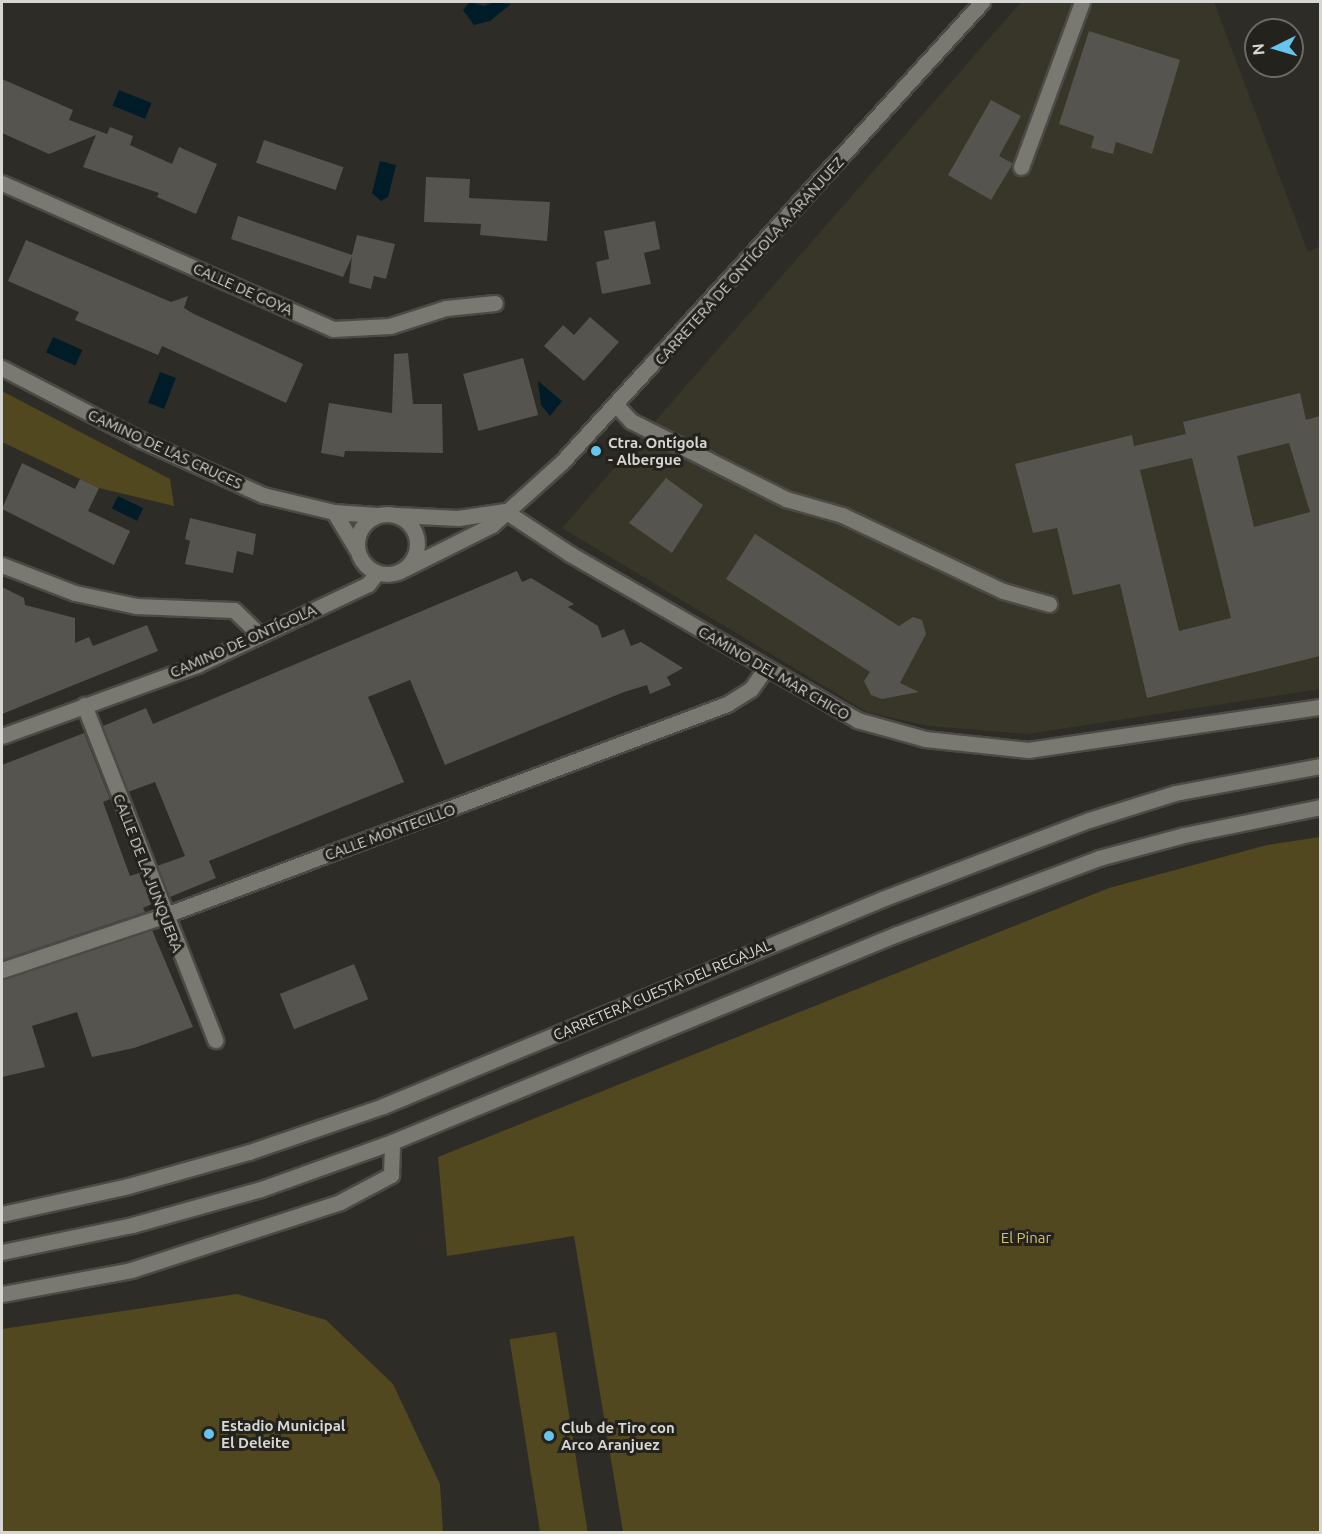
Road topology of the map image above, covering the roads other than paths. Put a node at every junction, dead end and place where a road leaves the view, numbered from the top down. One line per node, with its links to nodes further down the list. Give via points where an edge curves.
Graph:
1 (982, 2): 7 (street, CARRETERA DE ONTÍGOLA A ARANJUEZ)
2 (1082, 2): 3 (street)
3 (1020, 167)
4 (2, 183): 5 (street, CALLE DE GOYA, via 333,330 390,326 446,308)
5 (495, 303)
6 (2, 368): 9 (street, CAMINO DE LAS CRUCES, via 141,440 263,495)
7 (617, 406): 8 (street, CARRETERA DE ONTÍGOLA A ARANJUEZ, via 562,462); 16 (street, via 632,421 786,499 842,515 1003,591)
8 (505, 511): 11 (street, via 458,518); 14 (street, CARRETERA DE ONTÍGOLA A ARANJUEZ, via 492,525); 18 (street, CAMINO DEL MAR CHICO)
9 (334, 512): 10 (street, CAMINO DE LAS CRUCES); 12 (street)
10 (376, 515): 11 (street); 12 (street, via 360,529)
11 (397, 515): 14 (street, via 413,529 417,539 416,550)
12 (357, 550): 15 (street, via 360,560)
13 (2, 565): 17 (street, via 75,594 136,606 234,610)
14 (405, 568): 15 (street, via 396,573)
15 (376, 573): 17 (street, CAMINO DE ONTÍGOLA, via 368,584)
16 (1049, 604)
17 (259, 634): 19 (street, CAMINO DE ONTÍGOLA, via 196,665)
18 (765, 669): 20 (street, CAMINO DEL MAR CHICO, via 857,720 925,739 1028,750); 24 (street, CALLE MONTECILLO, via 751,689 727,704)
19 (84, 705): 21 (street, CAMINO DE ONTÍGOLA); 24 (street, CALLE DE LA JUNQUERA)
20 (1320, 707)
21 (2, 736)
22 (1320, 766): 28 (street, CARRETERA CUESTA DEL REGAJAL, via 1175,793 1089,820 871,904 384,1106 249,1152 128,1186)
23 (1320, 807): 27 (street, via 1184,835 1099,858 897,934)
24 (163, 916): 25 (street, CALLE MONTECILLO); 26 (street, CALLE DE LA JUNQUERA)
25 (2, 970)
26 (215, 1040)
27 (393, 1142): 29 (street, via 261,1189 132,1225); 30 (street, via 391,1175 340,1202 131,1270)
28 (2, 1214)
29 (2, 1252)
30 (2, 1294)

